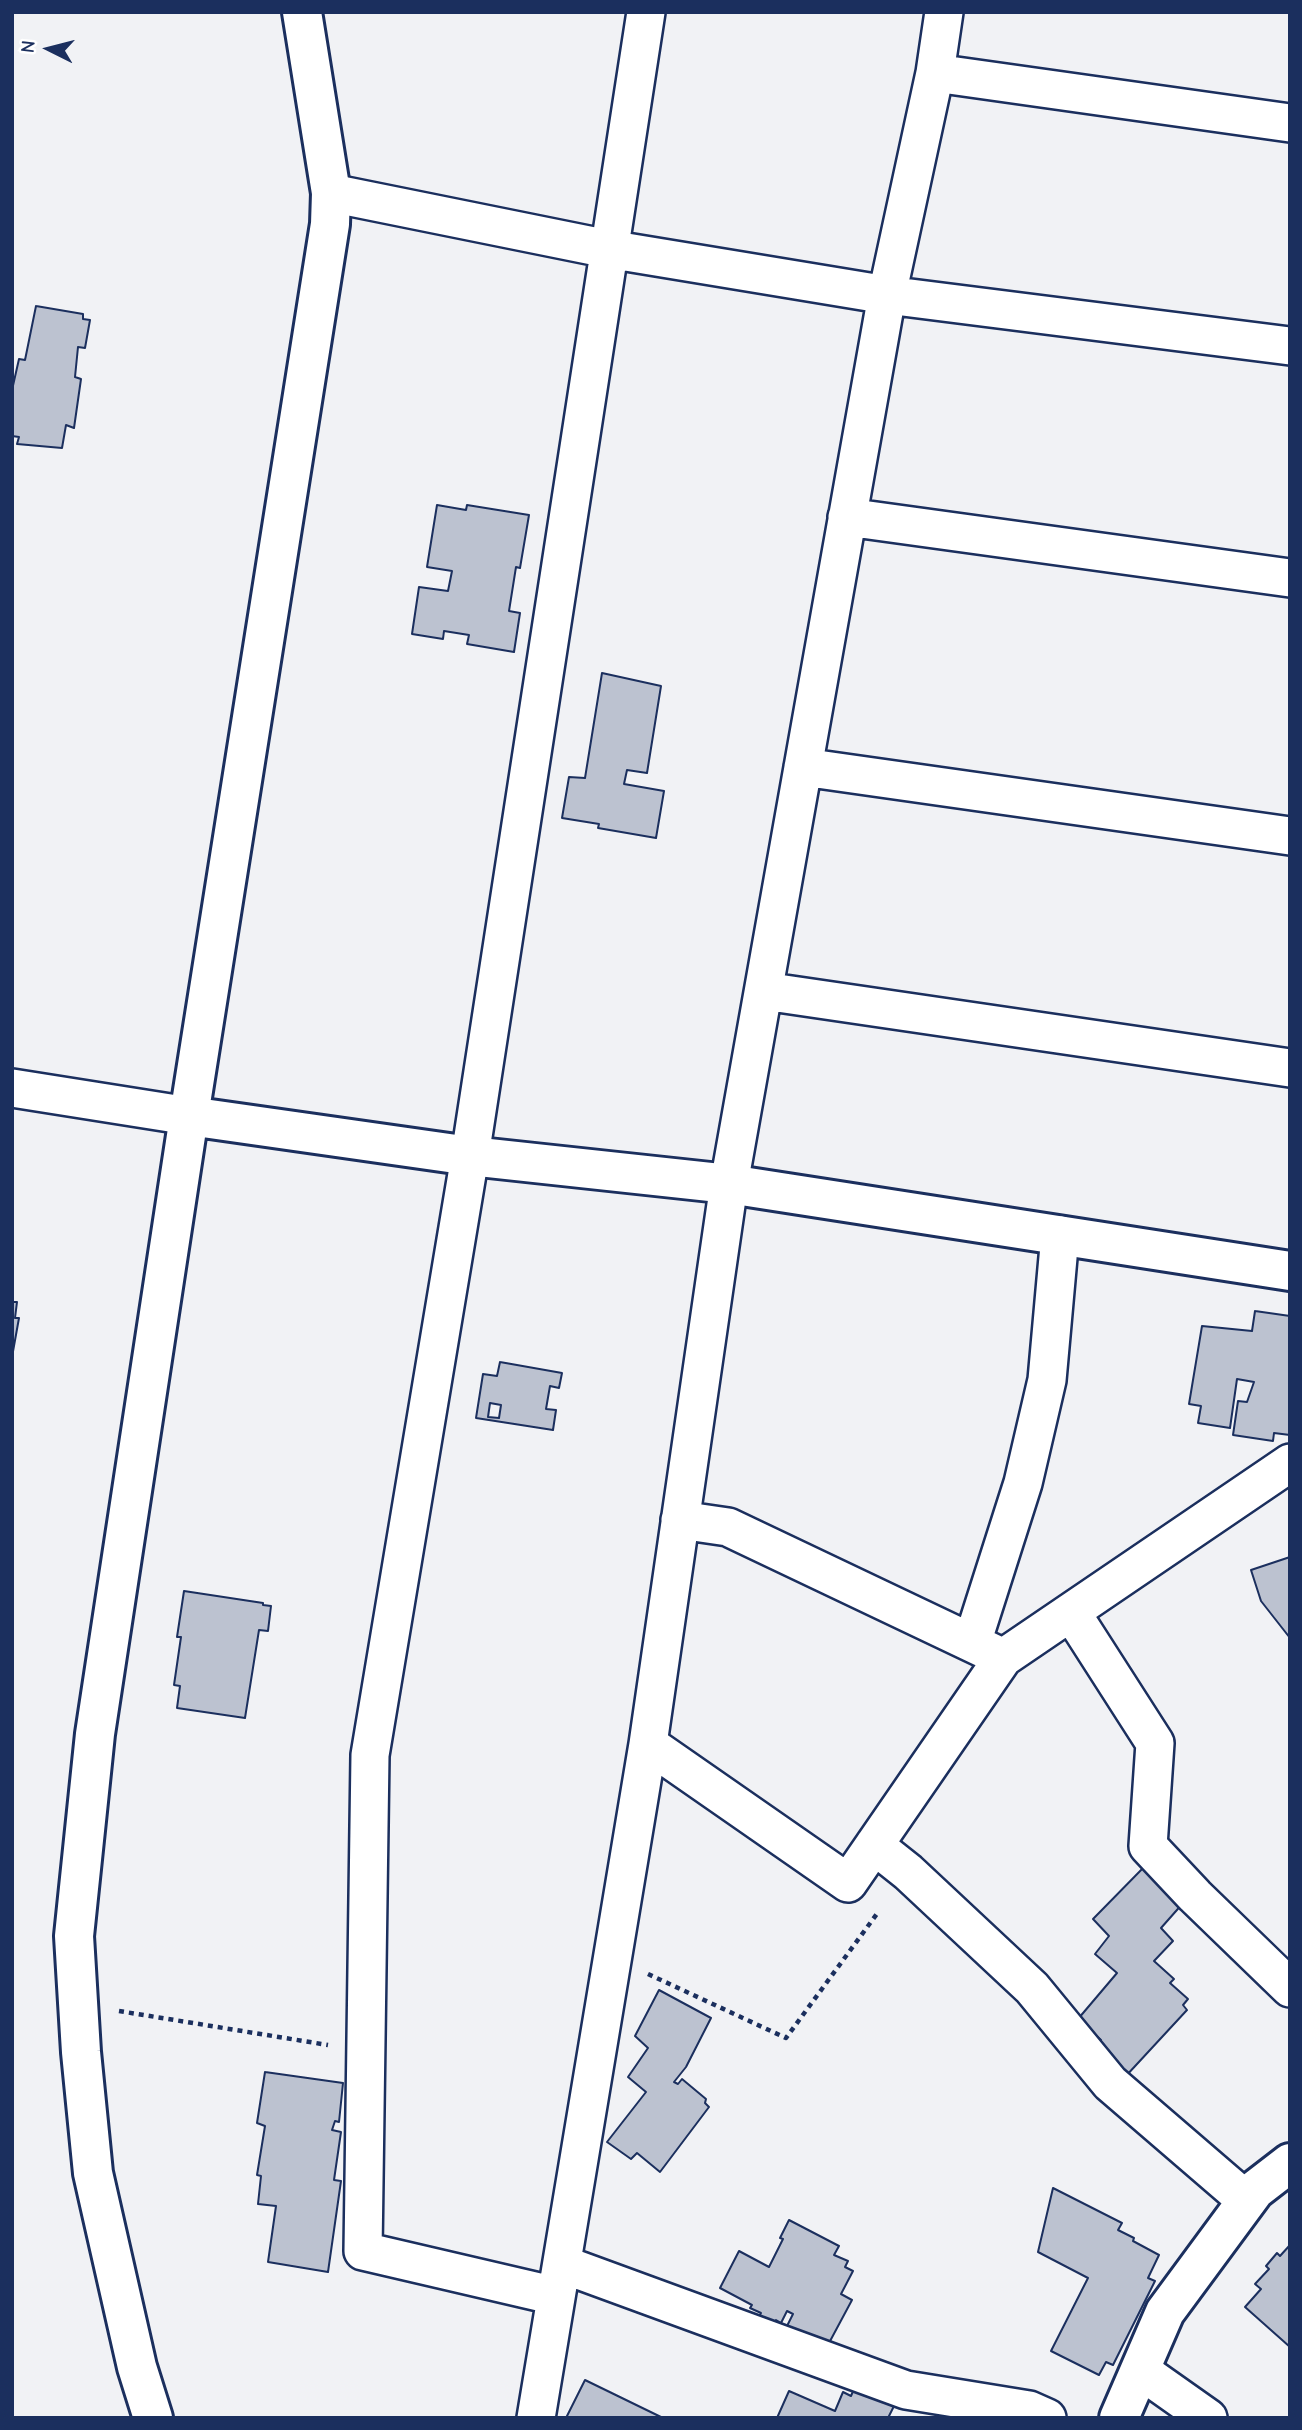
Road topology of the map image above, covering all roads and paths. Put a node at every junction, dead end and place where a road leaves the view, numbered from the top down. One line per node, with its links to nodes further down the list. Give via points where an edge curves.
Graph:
1 (302, 12): 6 (street)
2 (646, 12): 7 (street)
3 (944, 12): 4 (street)
4 (935, 73): 5 (street); 8 (street)
5 (1290, 123)
6 (331, 193): 7 (street); 17 (street, via 328,238)
7 (608, 249): 8 (street); 18 (street)
8 (887, 295): 9 (street); 10 (street)
9 (1290, 346)
10 (848, 517): 11 (street); 12 (street)
11 (1290, 578)
12 (803, 767): 13 (street); 14 (street)
13 (1290, 836)
14 (764, 991): 15 (street); 19 (street)
15 (1290, 1068)
16 (12, 1088): 17 (street)
17 (189, 1116): 18 (street); 31 (street, via 95,1734 74,1936)
18 (470, 1156): 19 (street); 32 (street, via 370,1755)
19 (729, 1184): 20 (street); 23 (street)
20 (1060, 1236): 21 (street); 25 (street, via 1047,1380)
21 (1290, 1271)
22 (1290, 1463): 24 (street)
23 (680, 1520): 25 (street, via 728,1527); 26 (street)
24 (1071, 1612): 25 (street); 30 (street, via 1155,1743 1148,1846)
25 (987, 1651): 27 (street)
26 (648, 1744): 27 (street, via 848,1882); 29 (street)
27 (874, 1845): 28 (street)
28 (908, 1872): 29 (path, via 786,2038); 34 (street, via 1032,1988 1110,2083)
29 (612, 1958): 35 (street)
30 (1290, 1988)
31 (78, 2004): 32 (path); 37 (street, via 93,2173)
32 (366, 2052): 35 (street, via 363,2251)
33 (1290, 2163): 34 (street)
34 (1247, 2201): 36 (street, via 1165,2312)
35 (559, 2280): 38 (street); 39 (street, via 906,2390 1029,2410)
36 (1140, 2370): 40 (street); 41 (street)
37 (153, 2418)
38 (536, 2418)
39 (1047, 2418)
40 (1119, 2418)
41 (1208, 2418)

